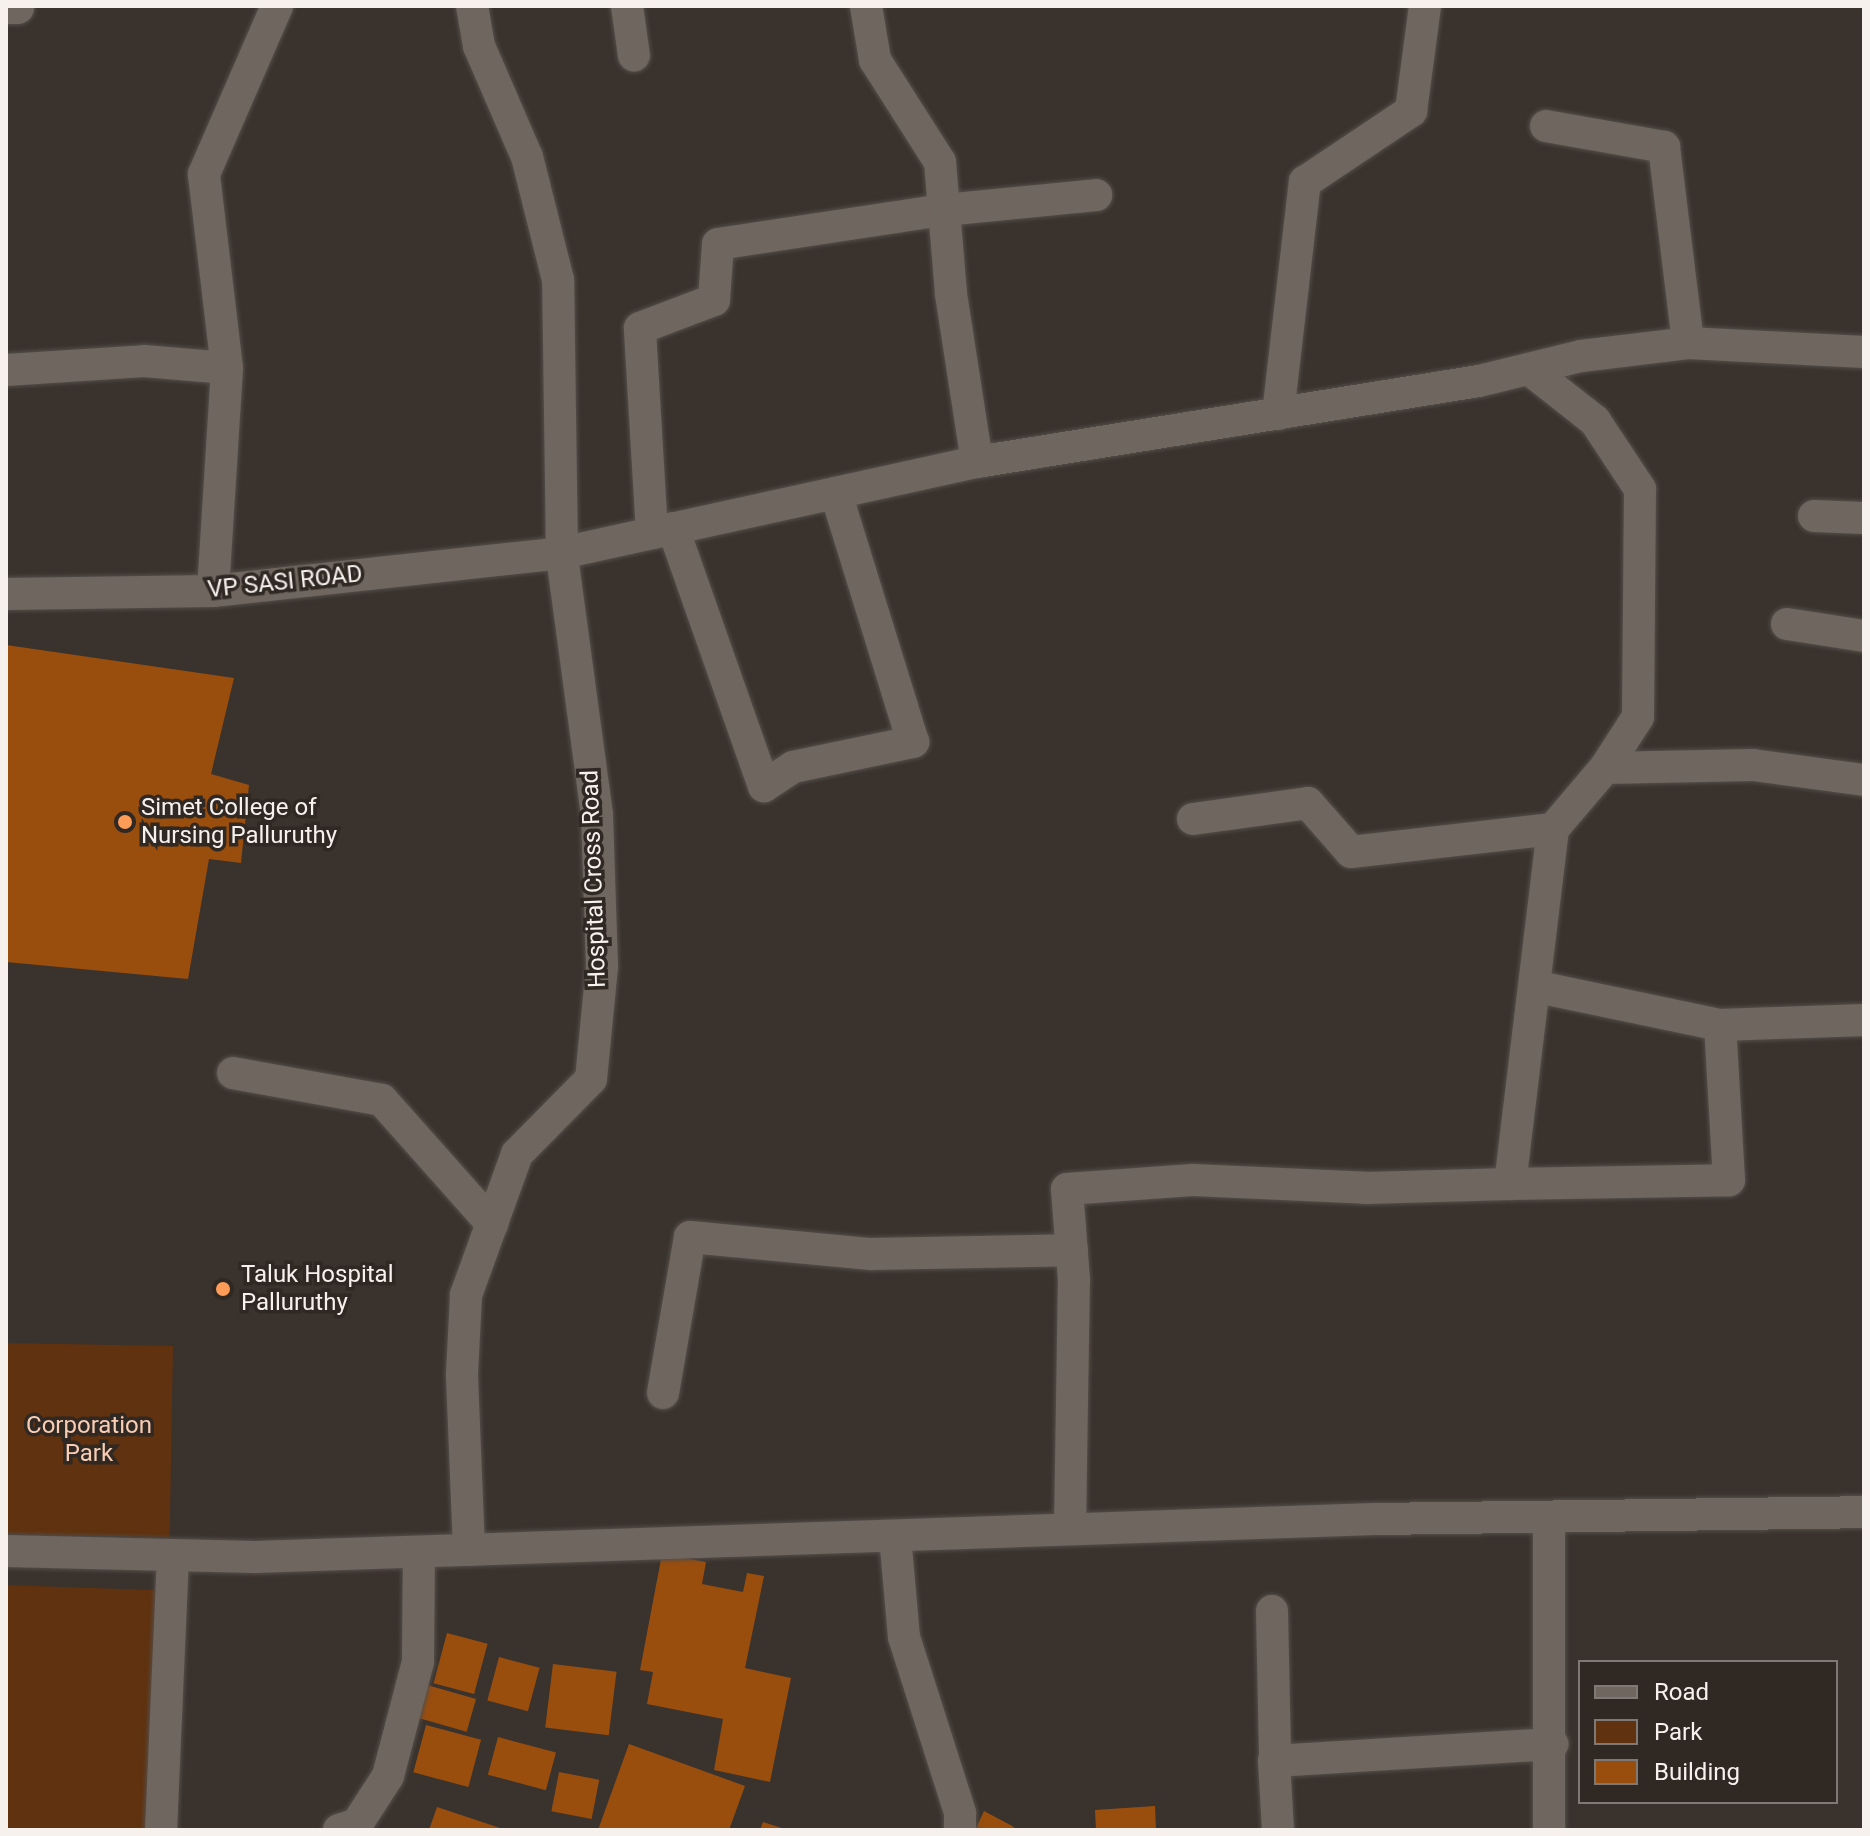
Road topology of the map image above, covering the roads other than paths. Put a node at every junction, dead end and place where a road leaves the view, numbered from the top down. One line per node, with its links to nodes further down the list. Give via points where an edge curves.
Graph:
1 (277, 6): 12 (street, via 204,174)
2 (472, 6): 21 (street, Hospital Cross Road, via 479,46 527,157 558,280)
3 (627, 6): 6 (street)
4 (866, 6): 9 (street, via 875,60 940,162)
5 (1425, 6): 15 (street, via 1411,111 1305,182)
6 (634, 56)
7 (1546, 126): 10 (street, via 1664,147)
8 (1096, 195): 9 (street)
9 (944, 210): 16 (street); 20 (street, via 718,244 714,300 640,328)
10 (1688, 343): 11 (street, VP SASI ROAD); 13 (street, VP SASI ROAD, via 1581,356)
11 (1864, 352)
12 (227, 368): 14 (street, via 144,361); 22 (street)
13 (1529, 369): 15 (street, VP SASI ROAD); 26 (street, via 1595,421 1640,489 1638,717)
14 (6, 370)
15 (1278, 414): 16 (street, VP SASI ROAD)
16 (977, 462): 17 (street, VP SASI ROAD)
17 (836, 493): 20 (street, VP SASI ROAD); 20 (street, via 913,742 793,767 764,786)
18 (1814, 516): 19 (street)
19 (1864, 518)
20 (663, 531): 21 (street, VP SASI ROAD)
21 (562, 553): 22 (street, VP SASI ROAD); 35 (street, Hospital Cross Road, via 597,815 602,966 591,1079 517,1154)
22 (213, 591): 23 (street, VP SASI ROAD)
23 (6, 594)
24 (1787, 624): 25 (street)
25 (1864, 636)
26 (1605, 768): 27 (street, via 1753,765); 29 (street)
27 (1864, 780)
28 (1193, 819): 29 (street, via 1308,803 1351,852)
29 (1553, 829): 30 (street)
30 (1538, 987): 32 (street); 34 (street)
31 (1864, 1020): 32 (street)
32 (1720, 1025): 34 (street, via 1729,1180)
33 (233, 1073): 35 (street, via 382,1100)
34 (1510, 1184): 36 (street, via 1366,1188 1193,1180 1067,1189)
35 (492, 1224): 42 (street, Hospital Cross Road, via 466,1295 462,1374)
36 (1072, 1250): 37 (street, via 871,1254 690,1237); 40 (street)
37 (663, 1393)
38 (1864, 1512): 39 (street)
39 (1549, 1517): 40 (street); 47 (street)
40 (1070, 1529): 41 (street)
41 (895, 1536): 42 (street); 51 (street, via 904,1637 960,1813)
42 (469, 1550): 44 (street)
43 (6, 1551): 45 (street)
44 (419, 1552): 45 (street); 49 (street, via 418,1662 388,1776)
45 (173, 1555): 50 (street)
46 (1272, 1611): 48 (street)
47 (1552, 1744): 48 (street); 53 (street)
48 (1275, 1760): 52 (street)
49 (351, 1828)
50 (161, 1830)
51 (960, 1830)
52 (1278, 1830)
53 (1549, 1830)

